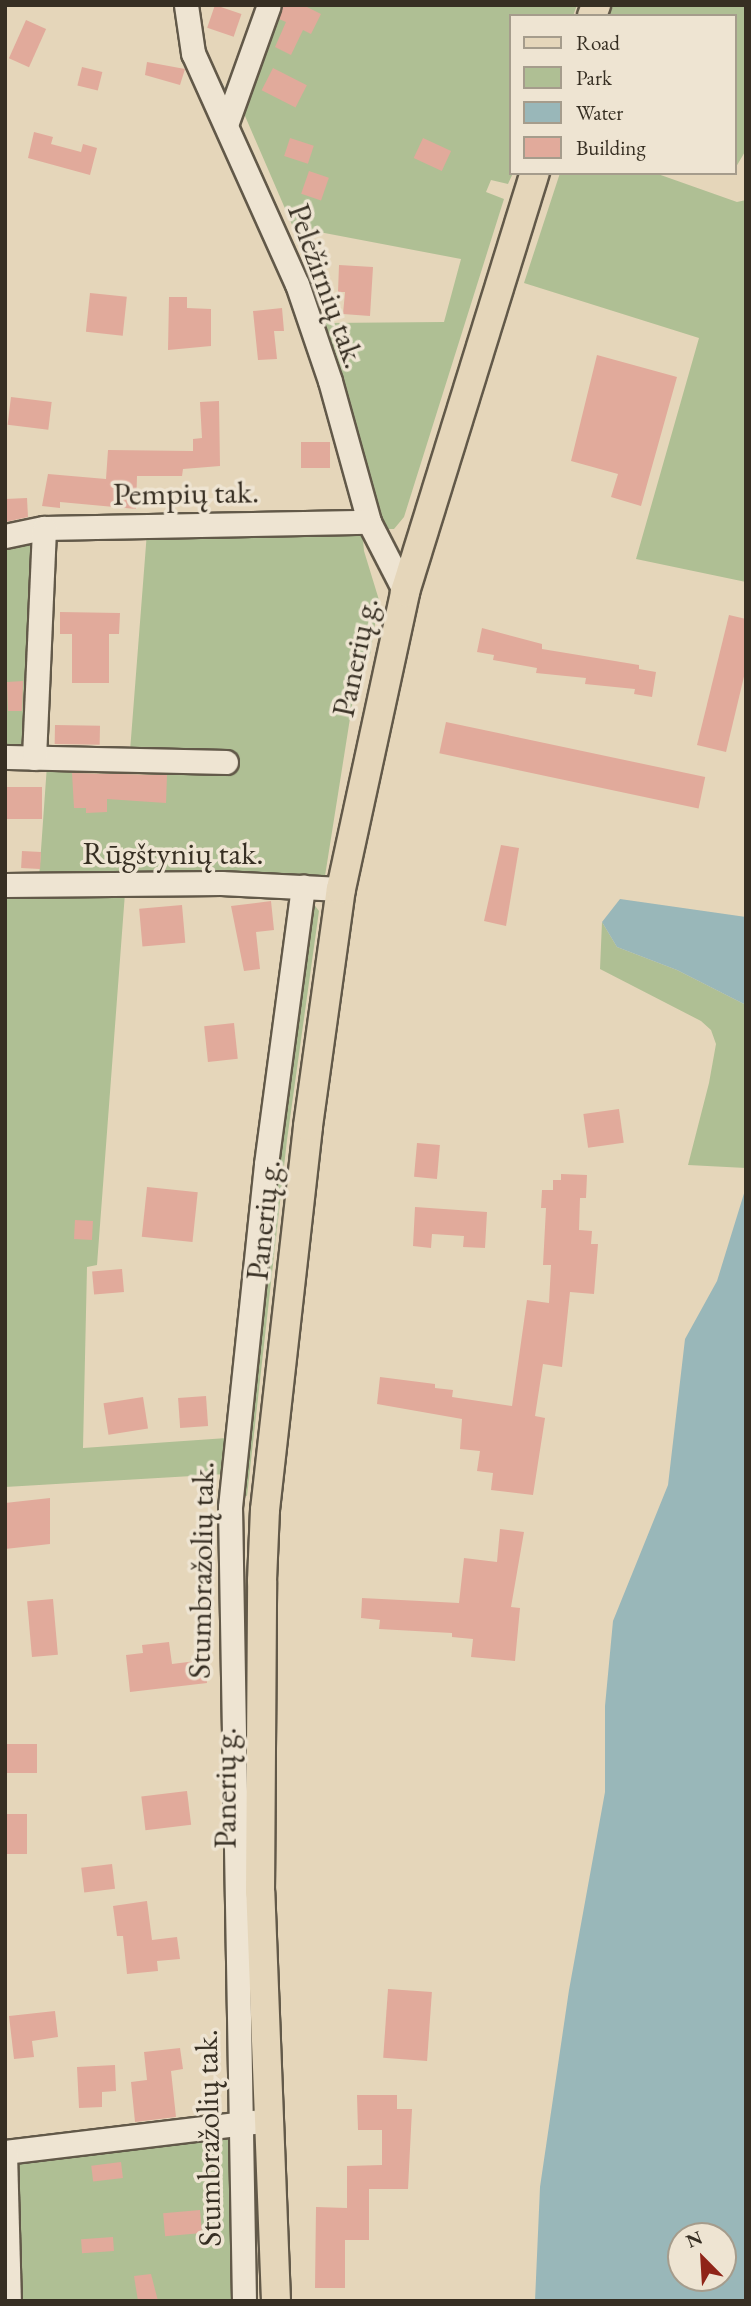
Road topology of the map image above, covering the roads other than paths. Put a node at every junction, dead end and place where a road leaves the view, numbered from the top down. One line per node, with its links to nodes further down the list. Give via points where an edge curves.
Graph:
1 (186, 5): 3 (street, Pelėžirnių tak., via 193,53)
2 (269, 5): 3 (street)
3 (227, 122): 5 (street, Pelėžirnių tak., via 309,318)
4 (534, 175): 8 (main road, Panerių g.)
5 (369, 522): 6 (street, Pempių tak.); 8 (street, Pelėžirnių tak.)
6 (44, 528): 7 (street, Pempių tak.); 10 (street)
7 (5, 536)
8 (405, 592): 14 (main road, Panerių g.)
9 (5, 757): 10 (street)
10 (34, 758): 11 (street)
11 (226, 762)
12 (5, 886): 13 (street, Rūgštynių tak.)
13 (303, 886): 14 (street, Rūgštynių tak.); 16 (street, Stumbražolių tak., via 266,1164 230,1507)
14 (341, 889): 15 (main road, Panerių g., via 308,1126 264,1510 260,1892)
15 (267, 2120): 16 (street); 20 (main road, Panerių g.)
16 (239, 2124): 17 (street); 19 (street, Stumbražolių tak.)
17 (5, 2152): 18 (street)
18 (9, 2301)
19 (244, 2301)
20 (276, 2301)

